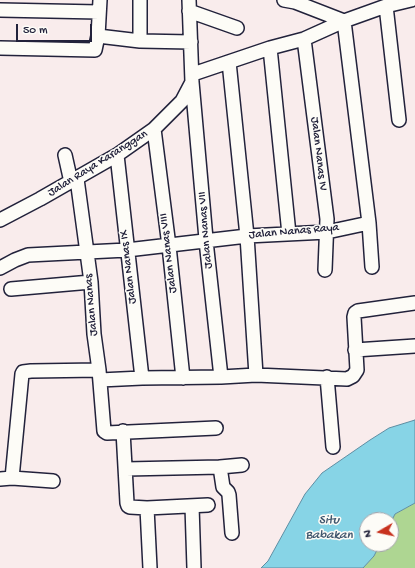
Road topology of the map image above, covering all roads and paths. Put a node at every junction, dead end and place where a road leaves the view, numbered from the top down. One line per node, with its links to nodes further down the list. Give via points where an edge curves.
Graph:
1 (140, 0): 12 (street)
2 (411, 0): 6 (street)
3 (292, 1): 8 (street)
4 (189, 5): 9 (street); 13 (street)
5 (100, 6): 7 (street); 10 (street)
6 (386, 6): 8 (street); 18 (street)
7 (0, 10)
8 (344, 21): 11 (street); 24 (street)
9 (237, 28)
10 (98, 36): 12 (street); 14 (street, via 95,50)
11 (304, 39): 15 (street); 25 (street, Jalan Nanas IV)
12 (140, 41): 13 (street)
13 (191, 42): 17 (street)
14 (0, 48)
15 (270, 48): 16 (street); 26 (street)
16 (229, 62): 17 (street); 27 (street)
17 (193, 78): 19 (street, Jalan Raya Karanggan, via 182,101); 28 (street, Jalan Nanas VII)
18 (399, 120)
19 (154, 129): 21 (street, Jalan Raya Karanggan); 29 (street, Jalan Nanas VIII)
20 (65, 155): 22 (street, Jalan Nanas)
21 (117, 155): 22 (street, Jalan Raya Karanggan); 30 (street, Jalan Nanas IX)
22 (74, 180): 23 (street, Jalan Raya Karanggan); 31 (street, Jalan Nanas)
23 (0, 220)
24 (369, 223): 25 (street, Jalan Nanas Raya); 32 (street)
25 (327, 232): 26 (street, Jalan Nanas Raya); 34 (street, Jalan Nanas IV)
26 (289, 234): 27 (street, Jalan Nanas Raya)
27 (247, 236): 28 (street, Jalan Nanas Raya); 41 (street)
28 (207, 241): 29 (street, Jalan Nanas Raya); 45 (street, Jalan Nanas VII)
29 (169, 246): 30 (street, Jalan Nanas Raya); 44 (street, Jalan Nanas VIII)
30 (127, 250): 31 (street, Jalan Nanas Raya); 43 (street, Jalan Nanas IX)
31 (87, 253): 33 (street, Jalan Nanas Raya, via 28,255); 35 (street, Jalan Nanas)
32 (372, 267)
33 (0, 268)
34 (325, 270)
35 (91, 282): 36 (street); 40 (street, Jalan Nanas, via 94,334)
36 (11, 289)
37 (415, 303): 39 (street, via 355,313)
38 (415, 346): 39 (street)
39 (355, 350): 42 (street, via 356,370 353,376 347,379)
40 (100, 375): 43 (street); 47 (street, Jalan Nanas, via 104,431); 52 (street, via 31,371 22,374)
41 (256, 375): 42 (street); 45 (street)
42 (327, 377): 48 (street)
43 (142, 378): 44 (street)
44 (183, 378): 45 (street)
45 (221, 378)
46 (216, 428): 47 (street)
47 (123, 431): 51 (street)
48 (333, 447)
49 (242, 465): 50 (street)
50 (220, 467): 51 (street); 57 (street, via 223,487 229,495)
51 (126, 469): 56 (street, via 126,503 130,507)
52 (6, 478): 53 (street)
53 (53, 481)
54 (208, 505): 55 (street)
55 (192, 506): 56 (street); 59 (street)
56 (147, 508): 58 (street)
57 (232, 533)
58 (150, 568)
59 (194, 568)

